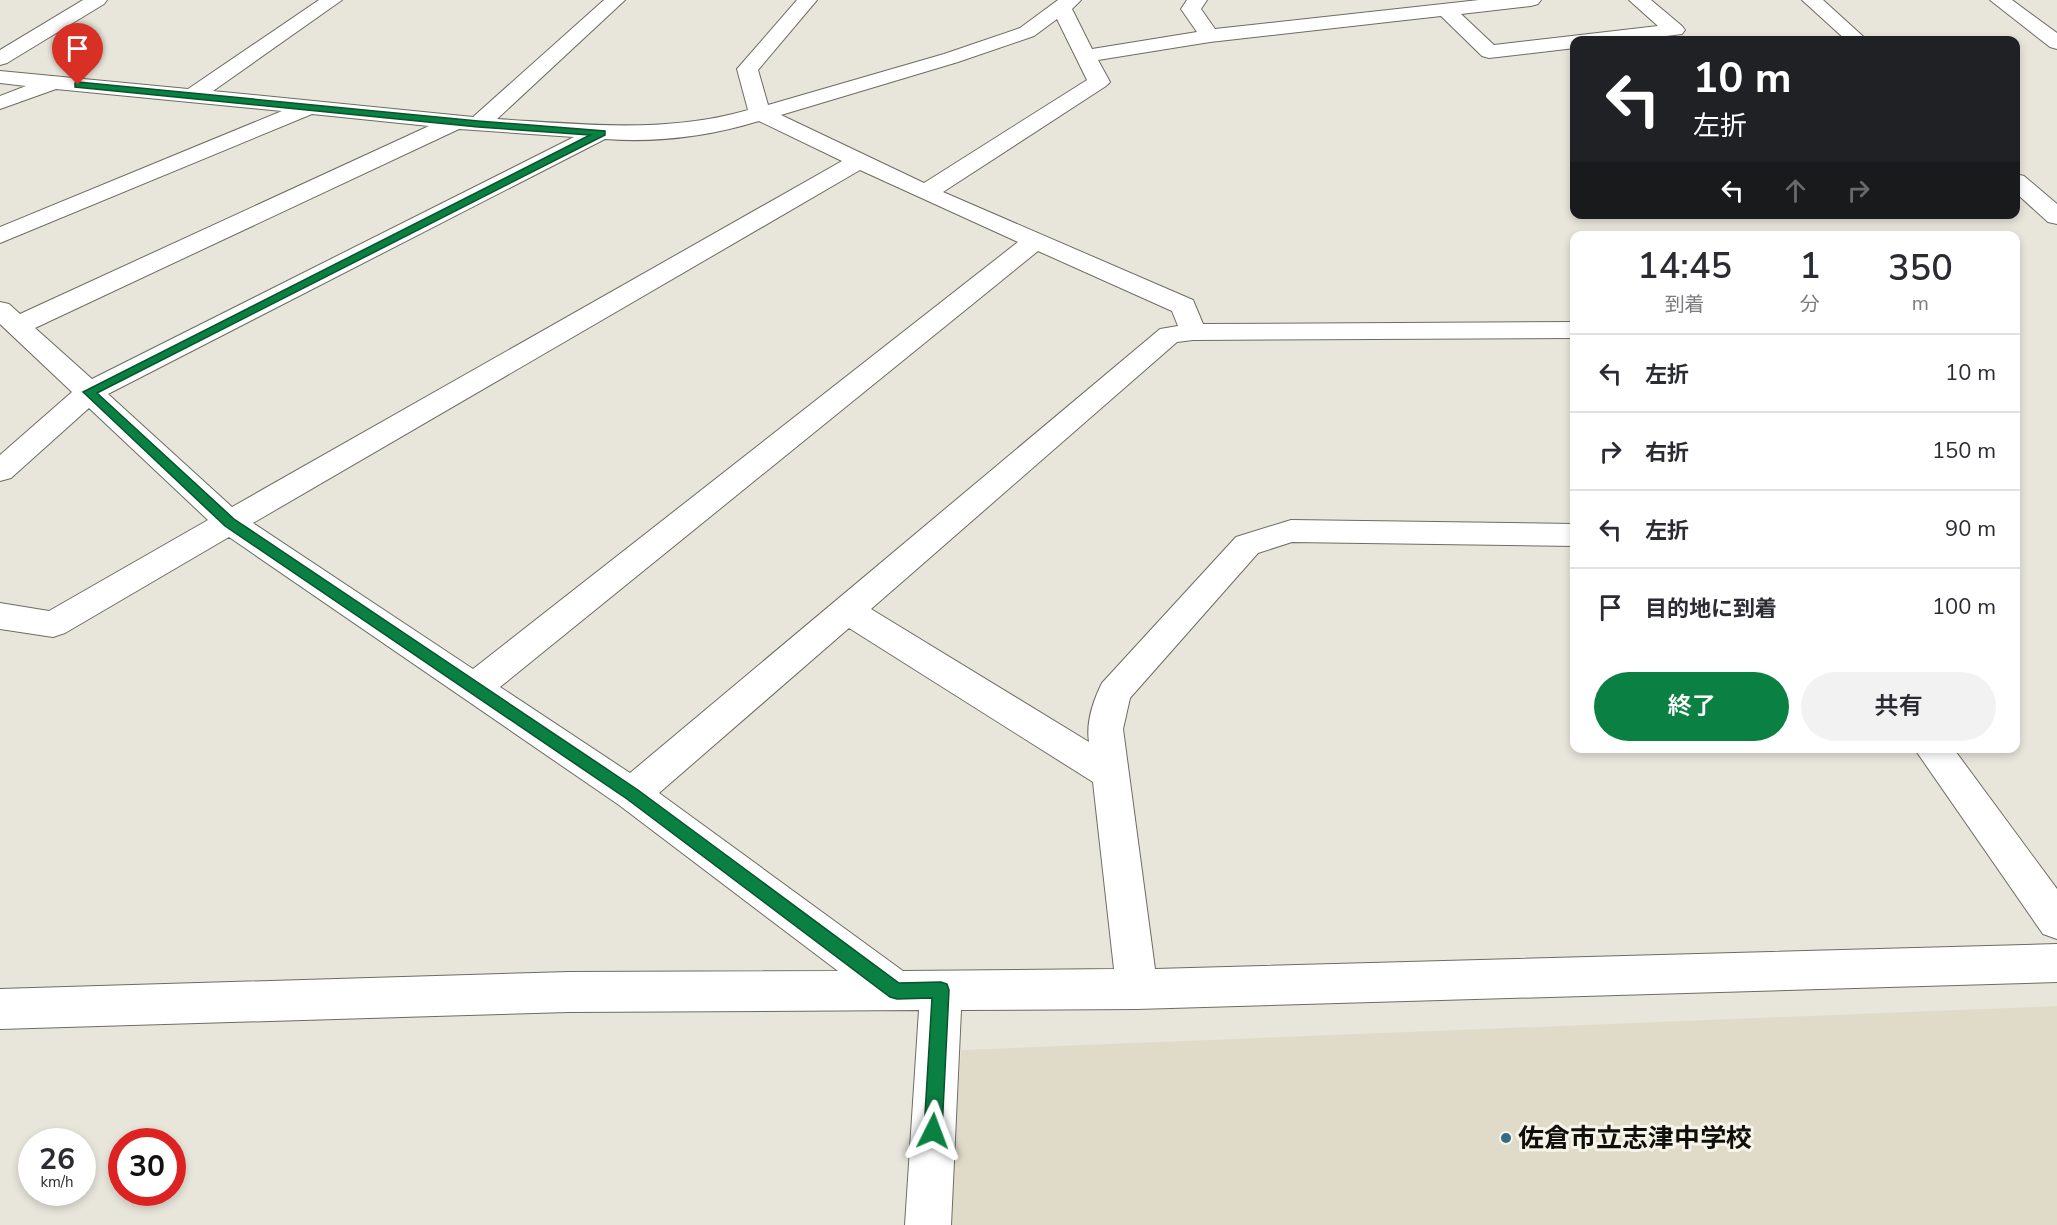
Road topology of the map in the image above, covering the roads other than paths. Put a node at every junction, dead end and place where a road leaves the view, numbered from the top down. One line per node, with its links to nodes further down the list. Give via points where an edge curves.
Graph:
1 (98, 0): 18 (street)
2 (332, 0): 21 (street)
3 (615, 0): 25 (street)
4 (807, 0): 24 (street, via 747,69)
5 (1197, 0): 12 (street, via 1191,9)
6 (1531, 0): 11 (street)
7 (1639, 0): 13 (street, via 1675,30)
8 (1812, 0): 14 (street)
9 (2000, 0): 16 (street)
10 (1066, 4): 17 (street); 24 (street, via 1027,32)
11 (1446, 10): 12 (street); 15 (street, via 1489,52)
12 (1210, 36): 17 (street)
13 (1622, 36)
14 (1852, 36)
15 (1570, 43)
16 (2057, 43)
17 (1086, 56): 29 (street, via 1099,81)
18 (0, 59)
19 (0, 77): 20 (street)
20 (56, 82): 21 (street); 22 (street)
21 (192, 96): 23 (street)
22 (0, 102)
23 (310, 108): 25 (street); 31 (street)
24 (760, 114): 26 (street, via 719,126); 27 (street)
25 (466, 123): 26 (street); 33 (street)
26 (602, 133): 36 (street)
27 (860, 161): 29 (street); 38 (street)
28 (2020, 184): 30 (street)
29 (925, 193): 32 (street)
30 (2057, 217)
31 (0, 236)
32 (1035, 241): 35 (street, via 1184,306); 42 (street)
33 (8, 318): 36 (street)
34 (1570, 330): 35 (street)
35 (1193, 332): 40 (street, via 1169,335)
36 (89, 392): 37 (street); 38 (street)
37 (0, 471)
38 (229, 522): 41 (street, via 53,624); 42 (street)
39 (1570, 535): 44 (street, via 1292,531 1247,545 1114,693 1105,729)
40 (847, 610): 44 (street); 45 (street)
41 (0, 616)
42 (474, 688): 45 (street)
43 (1936, 753): 46 (street)
44 (1110, 774): 48 (street)
45 (632, 795): 50 (street)
46 (2057, 921)
47 (2057, 963): 48 (street)
48 (1137, 989): 49 (street)
49 (941, 990): 50 (street); 52 (street)
50 (897, 991): 51 (street, via 569,992)
51 (0, 1010)
52 (928, 1225)

